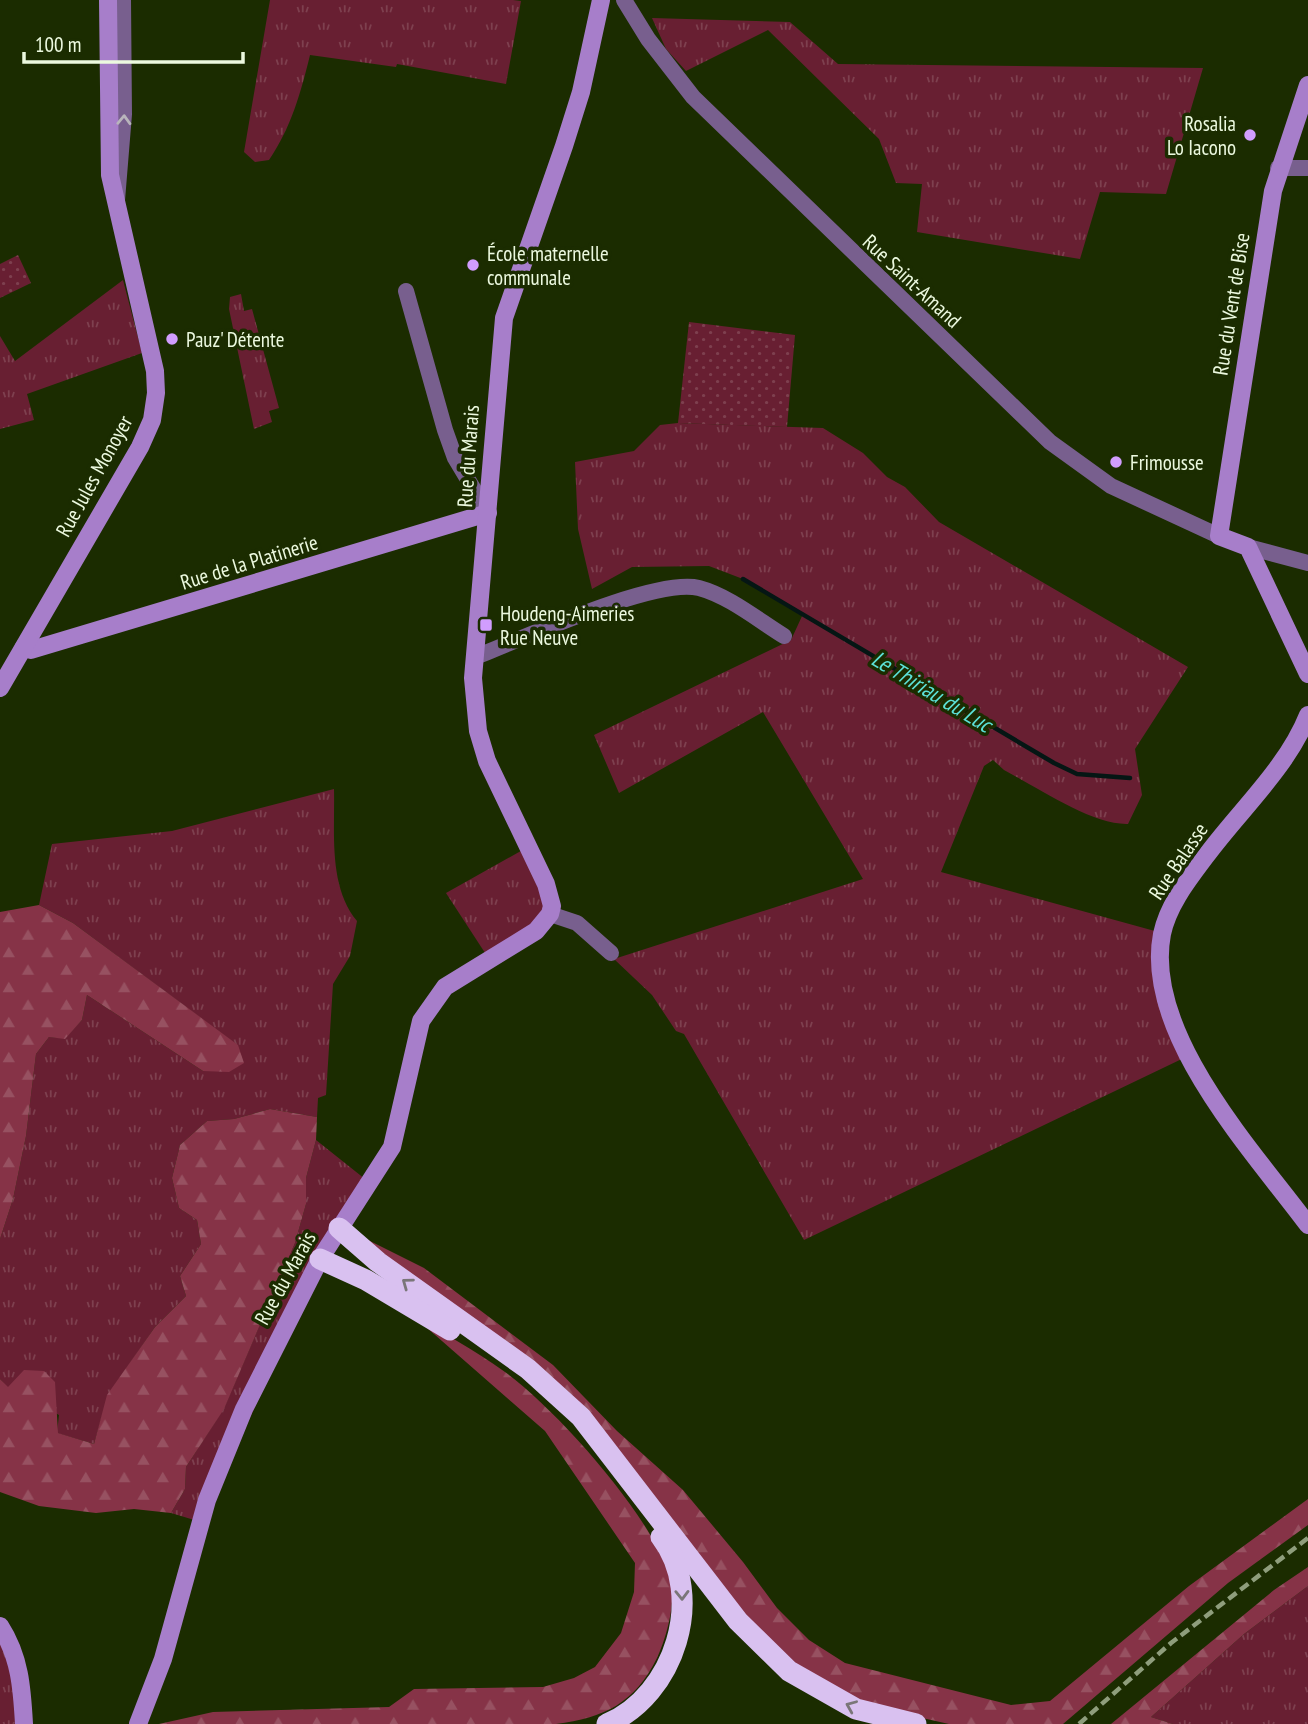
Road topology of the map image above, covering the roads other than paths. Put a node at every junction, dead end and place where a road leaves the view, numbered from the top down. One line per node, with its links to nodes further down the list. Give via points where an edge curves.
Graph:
1 (108, 0): 8 (street, Rue Jules Monoyer, via 110,175)
2 (123, 0): 8 (street, Rue Jules Monoyer, one-way to 2, via 124,114)
3 (601, 0): 10 (street, Rue du Marais, via 571,125 504,318)
4 (625, 0): 11 (street, Rue Saint-Amand, via 692,97 1050,442 1111,486)
5 (1308, 85): 6 (street, Rue du Vent de Bise)
6 (1278, 168): 7 (street); 11 (street, Rue du Vent de Bise)
7 (1308, 168)
8 (117, 213): 15 (street, Rue Jules Monoyer, via 155,371 152,420)
9 (406, 291): 10 (street, via 444,430)
10 (488, 513): 15 (street, Rue de la Platinerie, via 31,650); 16 (street, Rue du Marais)
11 (1219, 536): 12 (street)
12 (1248, 547): 13 (street); 17 (street)
13 (1306, 562)
14 (784, 636): 16 (street, via 718,596 681,586 621,600)
15 (24, 647): 18 (street, Rue Jules Monoyer)
16 (475, 657): 20 (street, Rue du Marais, via 478,731 487,761 546,884)
17 (1308, 674)
18 (0, 688)
19 (1308, 715): 22 (street, Rue Balasse, via 1287,753 1186,882 1168,914 1160,952 1167,1003 1194,1068)
20 (550, 914): 21 (street, via 577,923); 23 (street, Rue du Marais, via 537,931 473,967 433,1000 421,1021 392,1147)
21 (611, 953)
22 (1308, 1225)
23 (339, 1228): 24 (street, Rue du Marais); 29 (highway, one-way to 23, via 856,1709 789,1671 738,1621 581,1417 528,1369 378,1262)
24 (320, 1259): 27 (street, Rue du Marais, via 259,1377 207,1500 163,1659); 28 (highway, one-way to 28, via 437,1322 530,1386 597,1453 670,1549 682,1580 683,1604 672,1654 649,1692 633,1709)
25 (0, 1626): 26 (street, via 15,1651)
26 (24, 1724)
27 (138, 1724)
28 (607, 1724)
29 (916, 1724)

